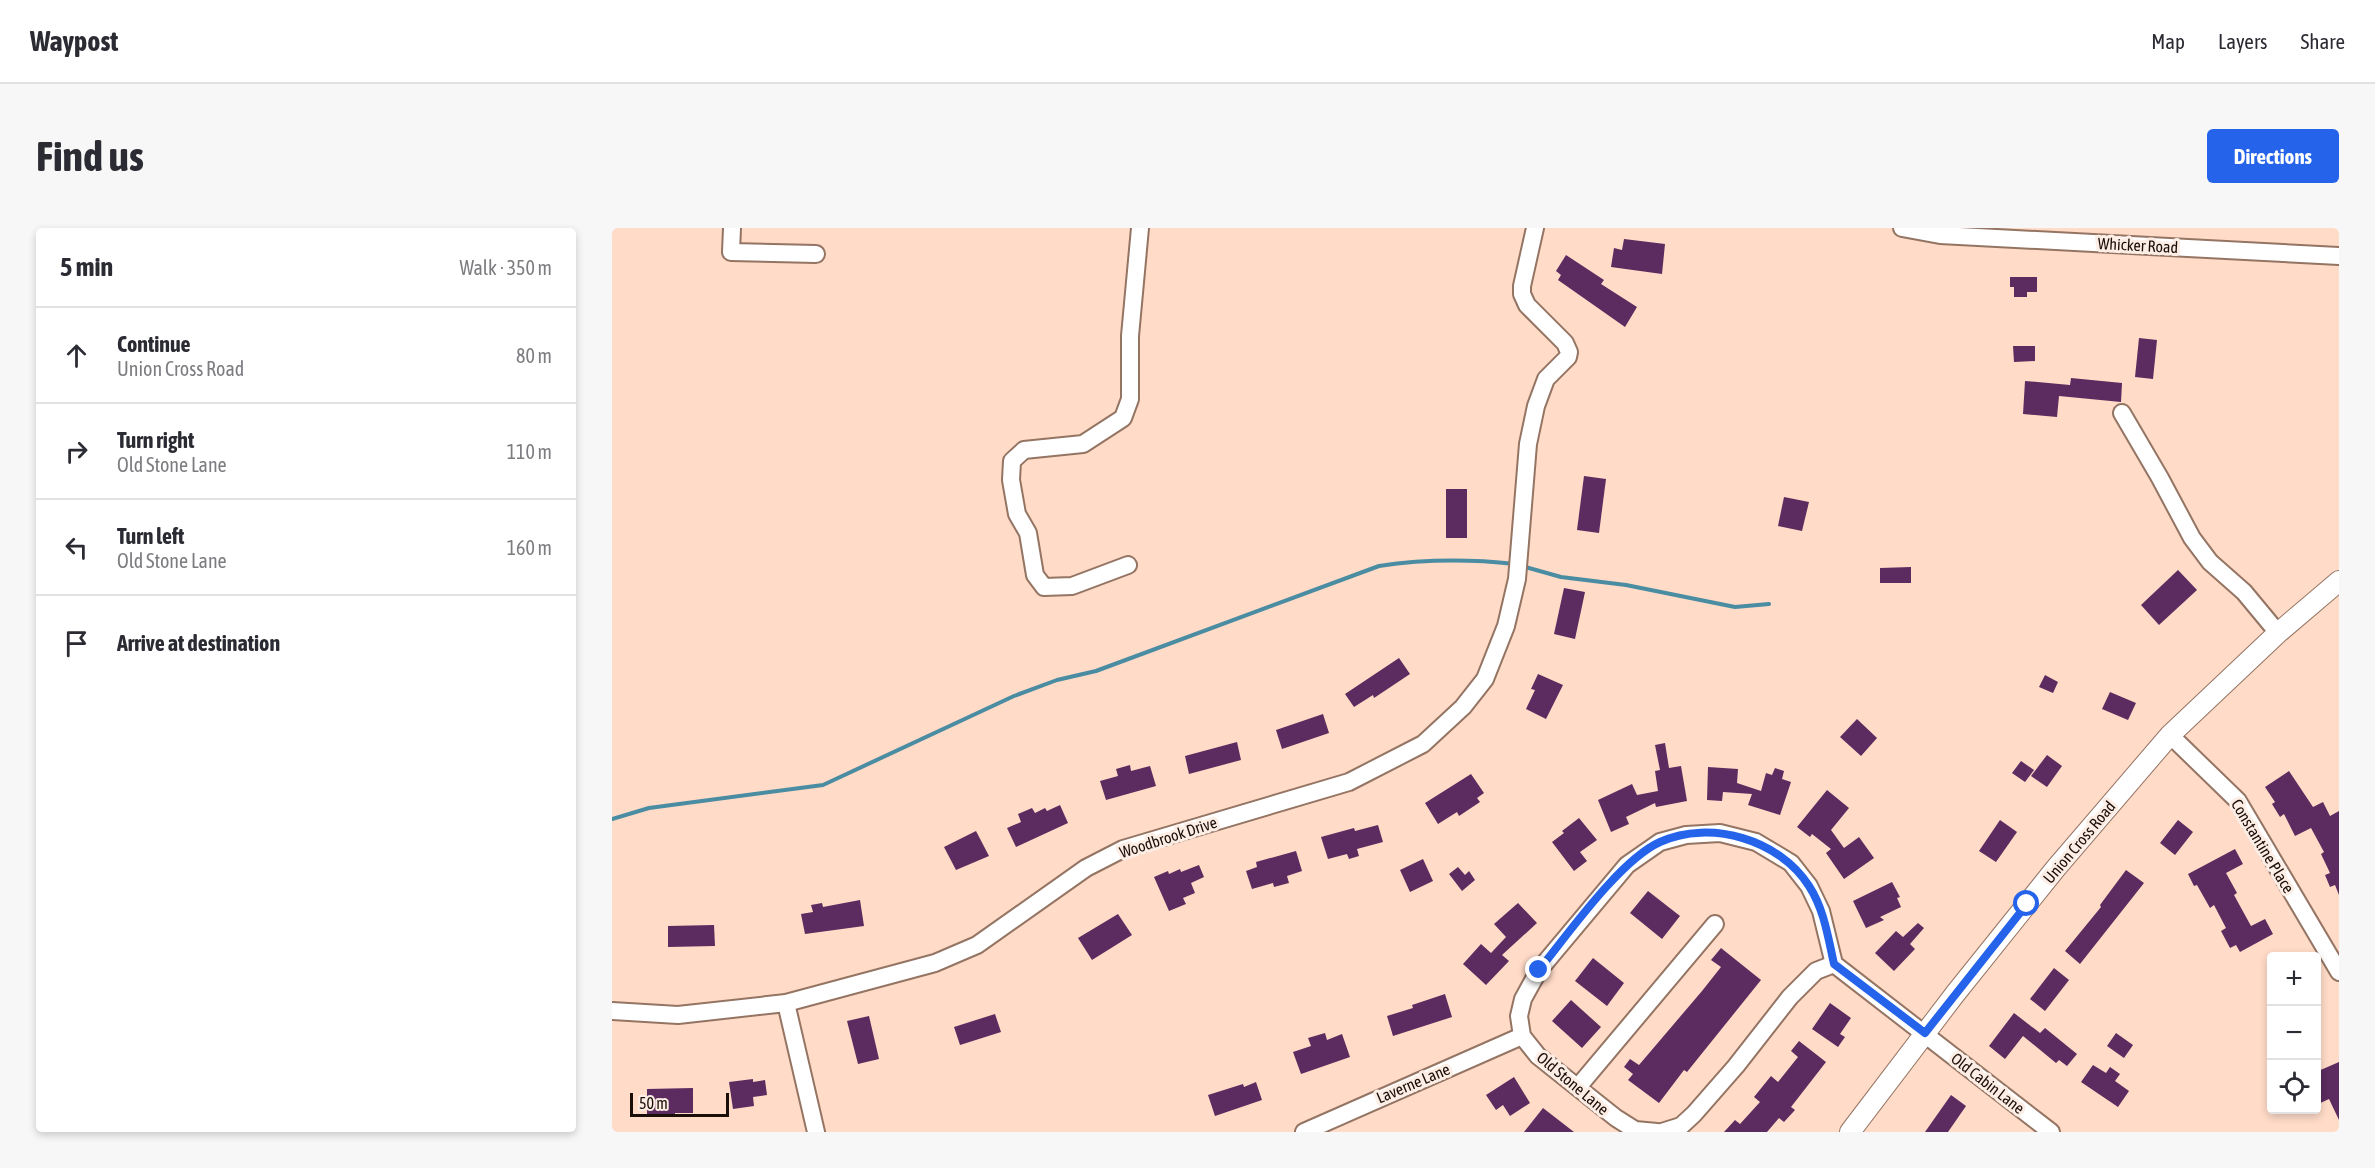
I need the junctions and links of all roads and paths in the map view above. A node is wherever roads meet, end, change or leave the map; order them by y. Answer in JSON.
{"nodes":[{"id":1,"x":732,"y":228,"type":"edge"},
{"id":2,"x":1140,"y":228,"type":"edge"},
{"id":3,"x":1535,"y":228,"type":"edge"},
{"id":4,"x":1902,"y":228,"type":"edge"},
{"id":5,"x":816,"y":254,"type":"dead end"},
{"id":6,"x":2339,"y":256,"type":"edge"},
{"id":7,"x":2122,"y":413,"type":"dead end"},
{"id":8,"x":1128,"y":565,"type":"dead end"},
{"id":9,"x":2339,"y":581,"type":"edge"},
{"id":10,"x":2278,"y":633,"type":"junction"},
{"id":11,"x":2170,"y":735,"type":"junction"},
{"id":12,"x":1715,"y":924,"type":"dead end"},
{"id":13,"x":1834,"y":964,"type":"junction"},
{"id":14,"x":2339,"y":972,"type":"edge"},
{"id":15,"x":786,"y":1004,"type":"junction"},
{"id":16,"x":612,"y":1011,"type":"edge"},
{"id":17,"x":1925,"y":1033,"type":"junction"},
{"id":18,"x":1522,"y":1036,"type":"junction"},
{"id":19,"x":1578,"y":1087,"type":"junction"},
{"id":20,"x":816,"y":1132,"type":"edge"},
{"id":21,"x":1304,"y":1132,"type":"edge"},
{"id":22,"x":1657,"y":1132,"type":"edge"},
{"id":23,"x":1662,"y":1132,"type":"edge"},
{"id":24,"x":1850,"y":1132,"type":"edge"},
{"id":25,"x":2051,"y":1132,"type":"edge"}],
"edges":[{"from":1,"to":5,"type":"street"},
{"from":2,"to":8,"type":"street"},
{"from":3,"to":15,"type":"street","name":"Woodbrook Drive"},
{"from":4,"to":6,"type":"street","name":"Whicker Road"},
{"from":7,"to":10,"type":"street"},
{"from":9,"to":10,"type":"main road","name":"Union Cross Road"},
{"from":10,"to":11,"type":"main road","name":"Union Cross Road"},
{"from":11,"to":14,"type":"street","name":"Constantine Place"},
{"from":11,"to":17,"type":"main road","name":"Union Cross Road"},
{"from":12,"to":19,"type":"street"},
{"from":13,"to":17,"type":"street"},
{"from":13,"to":18,"type":"street"},
{"from":13,"to":23,"type":"street"},
{"from":15,"to":16,"type":"street","name":"Woodbrook Drive"},
{"from":15,"to":20,"type":"street"},
{"from":17,"to":24,"type":"main road","name":"Union Cross Road"},
{"from":17,"to":25,"type":"street","name":"Old Cabin Lane"},
{"from":18,"to":19,"type":"street","name":"Old Stone Lane"},
{"from":18,"to":21,"type":"street","name":"Laverne Lane"},
{"from":19,"to":22,"type":"street","name":"Old Stone Lane"}]}
